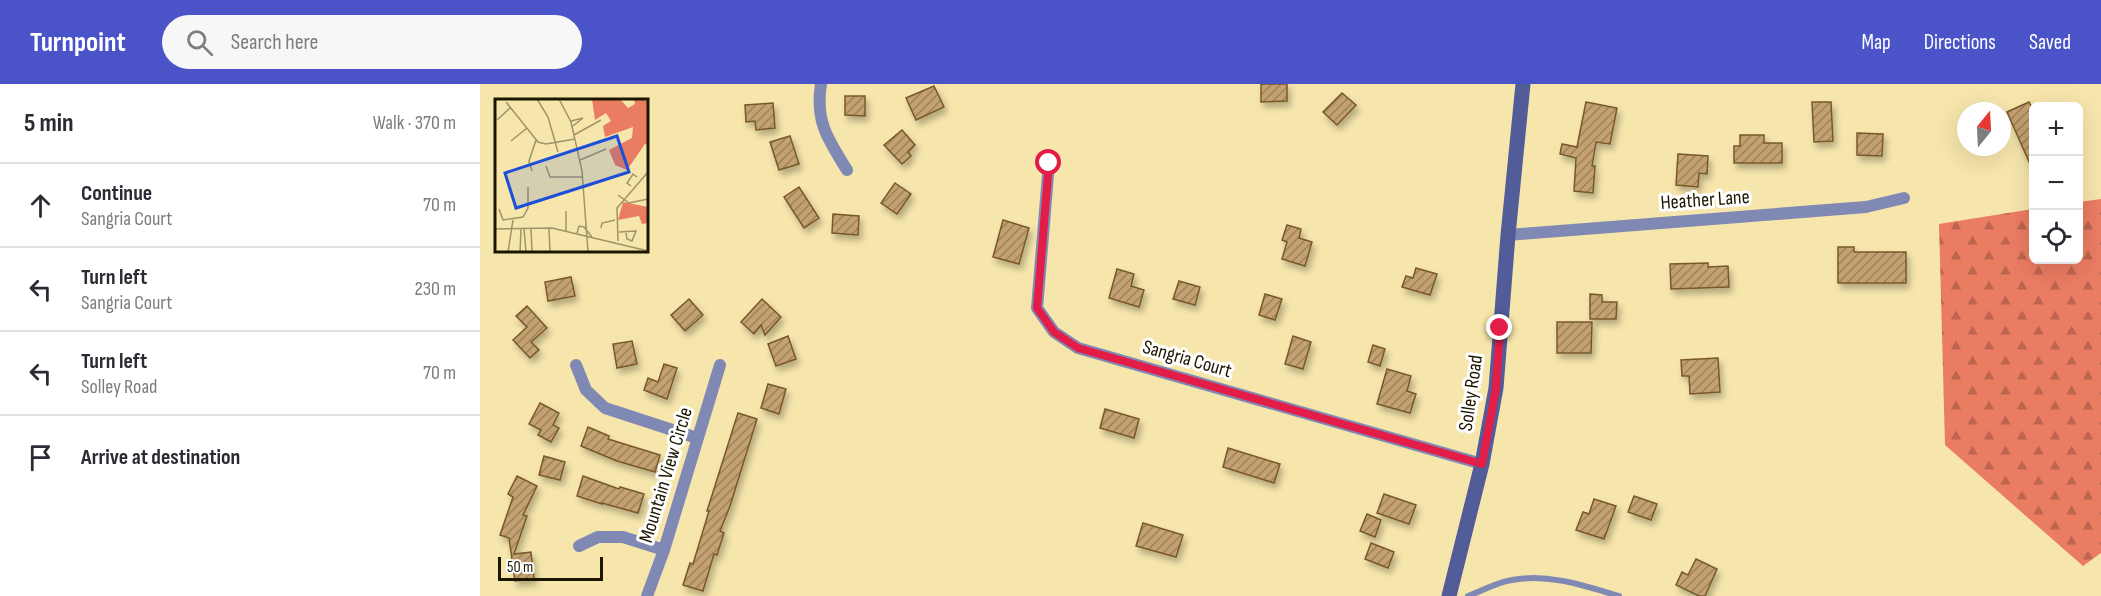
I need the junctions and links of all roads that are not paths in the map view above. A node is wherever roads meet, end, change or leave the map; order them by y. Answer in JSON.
{"nodes":[{"id":1,"x":821,"y":84,"type":"edge"},
{"id":2,"x":1523,"y":84,"type":"edge"},
{"id":3,"x":1049,"y":163,"type":"dead end"},
{"id":4,"x":847,"y":170,"type":"dead end"},
{"id":5,"x":1904,"y":198,"type":"dead end"},
{"id":6,"x":1508,"y":235,"type":"junction"},
{"id":7,"x":576,"y":365,"type":"dead end"},
{"id":8,"x":720,"y":365,"type":"dead end"},
{"id":9,"x":697,"y":438,"type":"junction"},
{"id":10,"x":1482,"y":464,"type":"junction"},
{"id":11,"x":579,"y":546,"type":"dead end"},
{"id":12,"x":664,"y":550,"type":"junction"},
{"id":13,"x":647,"y":596,"type":"edge"},
{"id":14,"x":1449,"y":596,"type":"edge"},
{"id":15,"x":1468,"y":596,"type":"edge"},
{"id":16,"x":1619,"y":596,"type":"edge"}],
"edges":[{"from":1,"to":4,"type":"street"},
{"from":2,"to":6,"type":"main road","name":"Solley Road"},
{"from":3,"to":10,"type":"street","name":"Sangria Court"},
{"from":5,"to":6,"type":"street","name":"Heather Lane"},
{"from":6,"to":10,"type":"main road","name":"Solley Road"},
{"from":7,"to":9,"type":"street"},
{"from":8,"to":9,"type":"street","name":"Mountain View Circle"},
{"from":9,"to":12,"type":"street","name":"Mountain View Circle"},
{"from":10,"to":14,"type":"main road","name":"Solley Road"},
{"from":11,"to":12,"type":"street"},
{"from":12,"to":13,"type":"street","name":"Mountain View Circle"},
{"from":15,"to":16,"type":"lane"}]}
